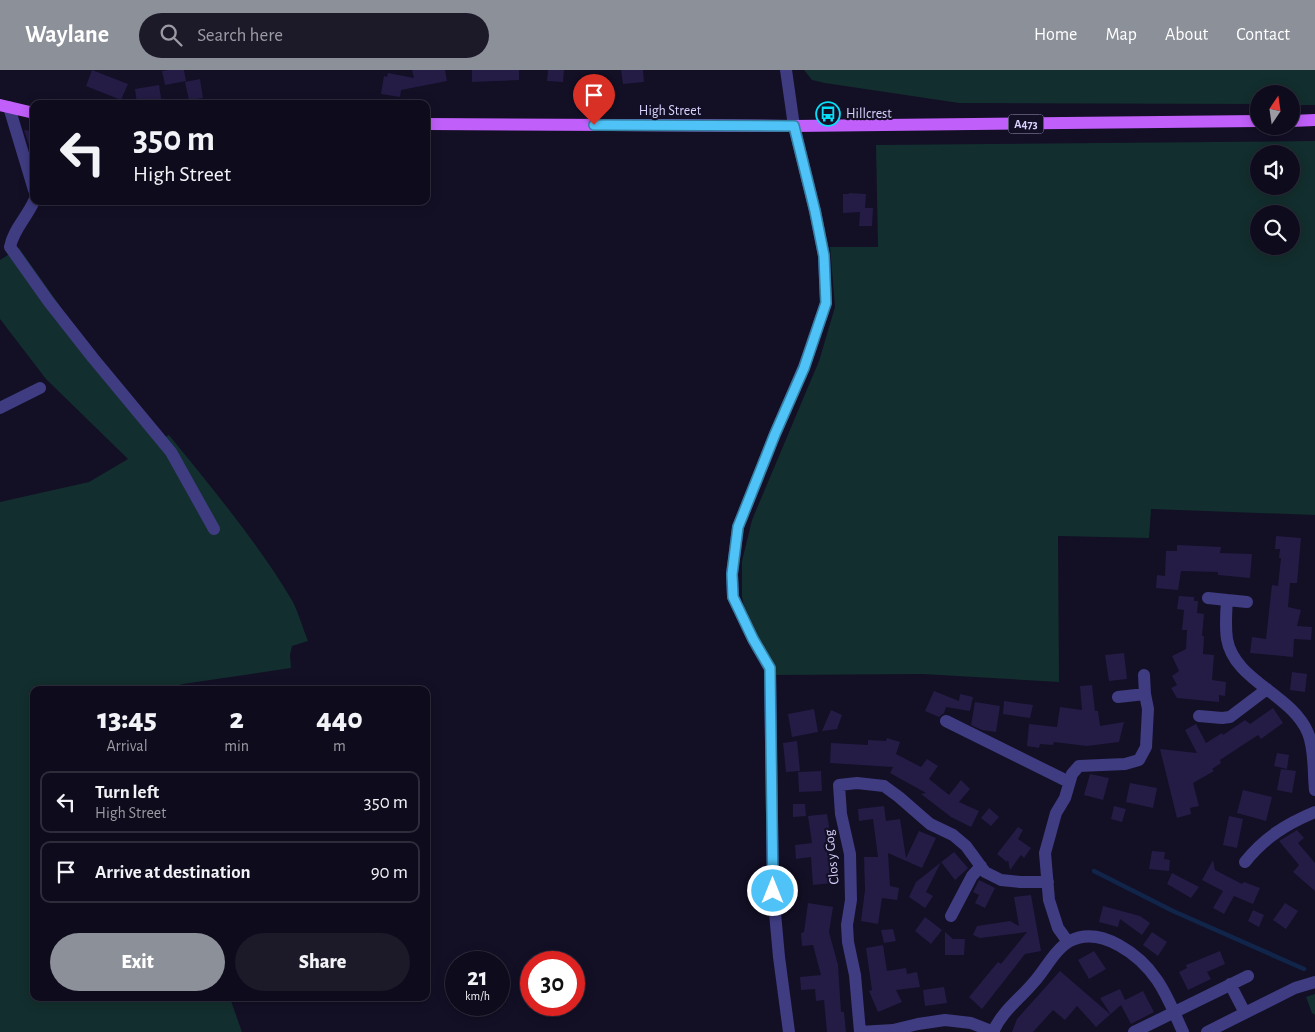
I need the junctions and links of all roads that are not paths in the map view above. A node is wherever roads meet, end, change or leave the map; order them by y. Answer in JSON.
{"nodes":[{"id":1,"x":786,"y":70,"type":"edge"},
{"id":2,"x":5,"y":106,"type":"edge"},
{"id":3,"x":30,"y":112,"type":"edge"},
{"id":4,"x":1315,"y":120,"type":"edge"},
{"id":5,"x":1250,"y":121,"type":"edge"},
{"id":6,"x":1300,"y":121,"type":"edge"},
{"id":7,"x":430,"y":124,"type":"edge"},
{"id":8,"x":794,"y":126,"type":"junction"},
{"id":9,"x":30,"y":178,"type":"edge"},
{"id":10,"x":32,"y":205,"type":"edge"},
{"id":11,"x":40,"y":388,"type":"dead end"},
{"id":12,"x":0,"y":408,"type":"edge"},
{"id":13,"x":214,"y":529,"type":"dead end"},
{"id":14,"x":1208,"y":598,"type":"dead end"},
{"id":15,"x":1227,"y":600,"type":"junction"},
{"id":16,"x":1247,"y":602,"type":"dead end"},
{"id":17,"x":1144,"y":675,"type":"dead end"},
{"id":18,"x":1268,"y":690,"type":"junction"},
{"id":19,"x":1145,"y":694,"type":"junction"},
{"id":20,"x":1118,"y":697,"type":"dead end"},
{"id":21,"x":1199,"y":716,"type":"dead end"},
{"id":22,"x":946,"y":721,"type":"dead end"},
{"id":23,"x":1312,"y":732,"type":"edge"},
{"id":24,"x":1070,"y":782,"type":"junction"},
{"id":25,"x":1315,"y":790,"type":"edge"},
{"id":26,"x":1315,"y":812,"type":"edge"},
{"id":27,"x":1245,"y":862,"type":"dead end"},
{"id":28,"x":981,"y":866,"type":"junction"},
{"id":29,"x":1048,"y":882,"type":"junction"},
{"id":30,"x":951,"y":916,"type":"dead end"},
{"id":31,"x":1068,"y":942,"type":"junction"},
{"id":32,"x":1248,"y":976,"type":"dead end"},
{"id":33,"x":1315,"y":982,"type":"edge"},
{"id":34,"x":1230,"y":984,"type":"junction"},
{"id":35,"x":1173,"y":1012,"type":"junction"},
{"id":36,"x":1246,"y":1012,"type":"junction"},
{"id":37,"x":789,"y":1032,"type":"edge"},
{"id":38,"x":993,"y":1032,"type":"edge"},
{"id":39,"x":1134,"y":1032,"type":"edge"},
{"id":40,"x":1183,"y":1032,"type":"edge"},
{"id":41,"x":1207,"y":1032,"type":"edge"}],
"edges":[{"from":1,"to":8,"type":"street"},
{"from":2,"to":3,"type":"main road"},
{"from":2,"to":9,"type":"street"},
{"from":4,"to":6,"type":"main road"},
{"from":5,"to":8,"type":"main road","number":"A473"},
{"from":7,"to":8,"type":"main road","name":"High Street","number":"A473"},
{"from":8,"to":37,"type":"street"},
{"from":10,"to":13,"type":"street"},
{"from":11,"to":12,"type":"street"},
{"from":14,"to":15,"type":"street"},
{"from":15,"to":16,"type":"street"},
{"from":15,"to":18,"type":"street"},
{"from":17,"to":19,"type":"street"},
{"from":18,"to":21,"type":"street"},
{"from":18,"to":23,"type":"street"},
{"from":19,"to":20,"type":"street"},
{"from":19,"to":24,"type":"street"},
{"from":22,"to":24,"type":"street"},
{"from":23,"to":25,"type":"street"},
{"from":24,"to":29,"type":"street"},
{"from":26,"to":27,"type":"street"},
{"from":28,"to":29,"type":"street","name":"Clos y Gog"},
{"from":28,"to":30,"type":"street"},
{"from":28,"to":38,"type":"street","name":"Clos y Gog"},
{"from":29,"to":31,"type":"street"},
{"from":31,"to":35,"type":"street"},
{"from":31,"to":38,"type":"street"},
{"from":32,"to":34,"type":"street"},
{"from":33,"to":36,"type":"street"},
{"from":34,"to":35,"type":"street"},
{"from":34,"to":36,"type":"street"},
{"from":35,"to":39,"type":"street"},
{"from":35,"to":40,"type":"street"},
{"from":36,"to":41,"type":"street"}]}
